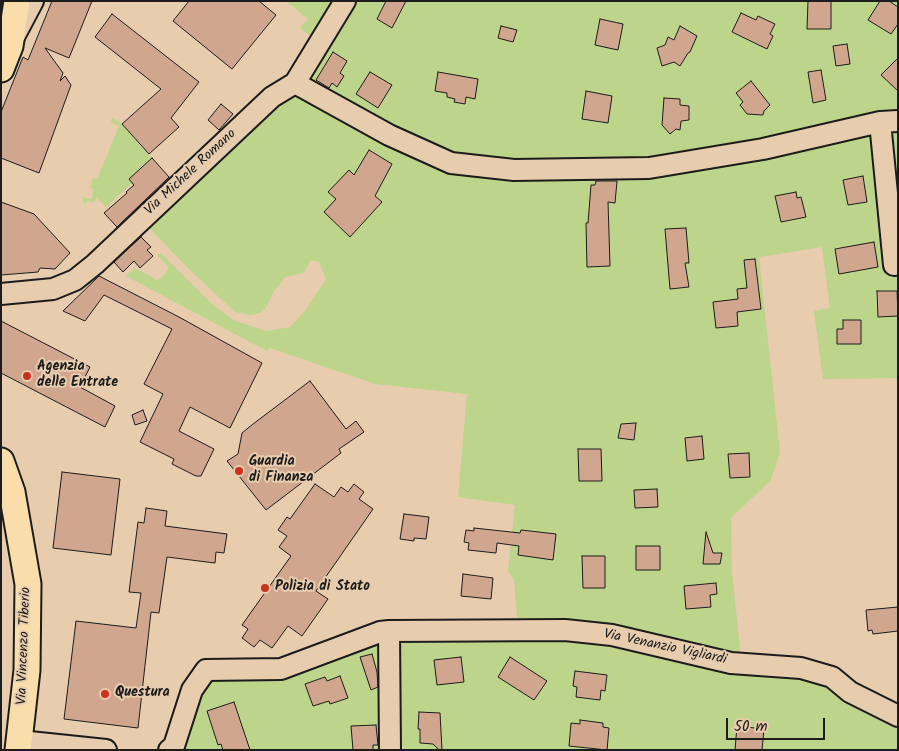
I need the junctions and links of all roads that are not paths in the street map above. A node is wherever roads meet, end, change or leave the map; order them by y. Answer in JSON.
{"nodes":[{"id":1,"x":17,"y":1,"type":"edge"},
{"id":2,"x":33,"y":1,"type":"edge"},
{"id":3,"x":345,"y":1,"type":"edge"},
{"id":4,"x":5,"y":45,"type":"edge"},
{"id":5,"x":1,"y":69,"type":"edge"},
{"id":6,"x":295,"y":83,"type":"junction"},
{"id":7,"x":889,"y":121,"type":"edge"},
{"id":8,"x":894,"y":265,"type":"dead end"},
{"id":9,"x":1,"y":294,"type":"edge"},
{"id":10,"x":1,"y":461,"type":"edge"},
{"id":11,"x":1,"y":482,"type":"edge"},
{"id":12,"x":15,"y":513,"type":"junction"},
{"id":13,"x":389,"y":631,"type":"junction"},
{"id":14,"x":898,"y":716,"type":"edge"},
{"id":15,"x":19,"y":745,"type":"edge"},
{"id":16,"x":106,"y":750,"type":"edge"},
{"id":17,"x":169,"y":750,"type":"edge"},
{"id":18,"x":390,"y":750,"type":"edge"}],
"edges":[{"from":1,"to":4,"type":"main road"},
{"from":2,"to":4,"type":"street"},
{"from":3,"to":6,"type":"street","name":"Via Michele Romano"},
{"from":4,"to":5,"type":"main road"},
{"from":6,"to":7,"type":"street"},
{"from":6,"to":9,"type":"street","name":"Via Michele Romano"},
{"from":7,"to":8,"type":"street"},
{"from":10,"to":12,"type":"main road","name":"Via Vincenzo Tiberio"},
{"from":11,"to":12,"type":"main road","name":"Via Vincenzo Tiberio"},
{"from":12,"to":15,"type":"main road","name":"Via Vincenzo Tiberio"},
{"from":13,"to":14,"type":"street","name":"Via Venanzio Vigliardi"},
{"from":13,"to":17,"type":"street","name":"Via Venanzio Vigliardi"},
{"from":13,"to":18,"type":"street"},
{"from":15,"to":16,"type":"street"}]}
